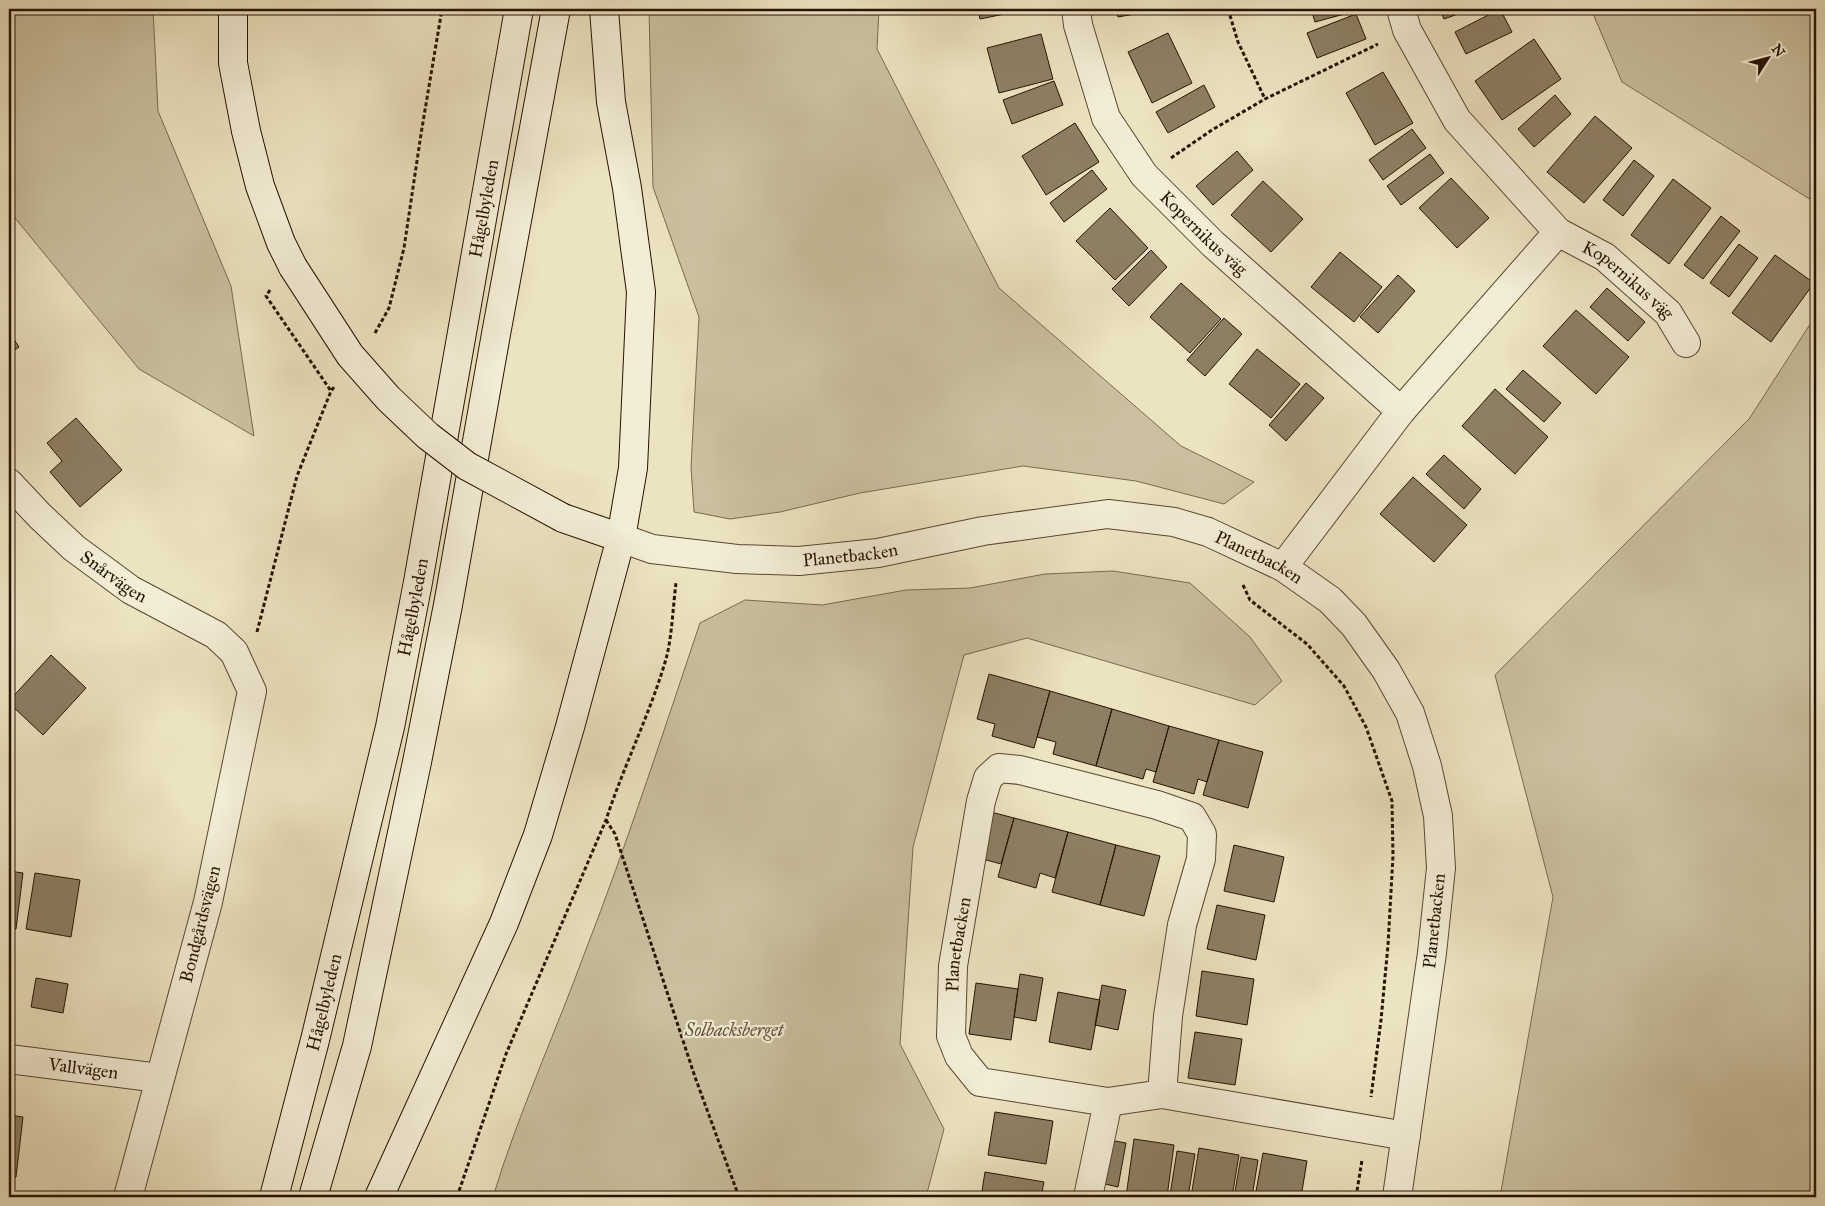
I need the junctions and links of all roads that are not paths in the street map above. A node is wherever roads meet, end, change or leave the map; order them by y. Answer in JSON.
{"nodes":[{"id":1,"x":233,"y":9,"type":"edge"},
{"id":2,"x":506,"y":9,"type":"edge"},
{"id":3,"x":519,"y":9,"type":"edge"},
{"id":4,"x":556,"y":9,"type":"edge"},
{"id":5,"x":604,"y":9,"type":"edge"},
{"id":6,"x":1076,"y":9,"type":"edge"},
{"id":7,"x":1404,"y":19,"type":"edge"},
{"id":8,"x":494,"y":149,"type":"junction"},
{"id":9,"x":1558,"y":232,"type":"junction"},
{"id":10,"x":1686,"y":343,"type":"dead end"},
{"id":11,"x":1401,"y":411,"type":"junction"},
{"id":12,"x":9,"y":483,"type":"edge"},
{"id":13,"x":621,"y":538,"type":"junction"},
{"id":14,"x":1283,"y":567,"type":"junction"},
{"id":15,"x":234,"y":652,"type":"joint"},
{"id":16,"x":9,"y":1059,"type":"edge"},
{"id":17,"x":159,"y":1078,"type":"junction"},
{"id":18,"x":1162,"y":1094,"type":"junction"},
{"id":19,"x":1108,"y":1102,"type":"junction"},
{"id":20,"x":1406,"y":1136,"type":"junction"},
{"id":21,"x":128,"y":1197,"type":"edge"},
{"id":22,"x":274,"y":1197,"type":"edge"},
{"id":23,"x":313,"y":1197,"type":"edge"},
{"id":24,"x":379,"y":1197,"type":"edge"},
{"id":25,"x":1088,"y":1197,"type":"edge"},
{"id":26,"x":1397,"y":1197,"type":"edge"}],
"edges":[{"from":1,"to":13,"type":"street","name":"Planetbacken","bridge":true},
{"from":2,"to":8,"type":"street"},
{"from":3,"to":8,"type":"street","name":"Hågelbyleden"},
{"from":4,"to":23,"type":"street","name":"Hågelbyleden"},
{"from":5,"to":13,"type":"street"},
{"from":6,"to":11,"type":"street","name":"Kopernikus väg"},
{"from":7,"to":9,"type":"street","name":"Kopernikus väg"},
{"from":8,"to":22,"type":"street","name":"Hågelbyleden"},
{"from":9,"to":10,"type":"street","name":"Kopernikus väg"},
{"from":9,"to":11,"type":"street"},
{"from":11,"to":14,"type":"street"},
{"from":12,"to":15,"type":"street","name":"Snårvägen"},
{"from":13,"to":14,"type":"street","name":"Planetbacken"},
{"from":13,"to":24,"type":"street"},
{"from":14,"to":20,"type":"street","name":"Planetbacken"},
{"from":15,"to":17,"type":"street","name":"Bondgårdsvägen"},
{"from":16,"to":17,"type":"street","name":"Vallvägen"},
{"from":17,"to":21,"type":"street","name":"Bondgårdsvägen"},
{"from":18,"to":19,"type":"street","name":"Planetbacken"},
{"from":18,"to":19,"type":"street","name":"Planetbacken"},
{"from":18,"to":20,"type":"street","name":"Planetbacken"},
{"from":19,"to":25,"type":"street"},
{"from":20,"to":26,"type":"street","name":"Planetbacken"}]}
